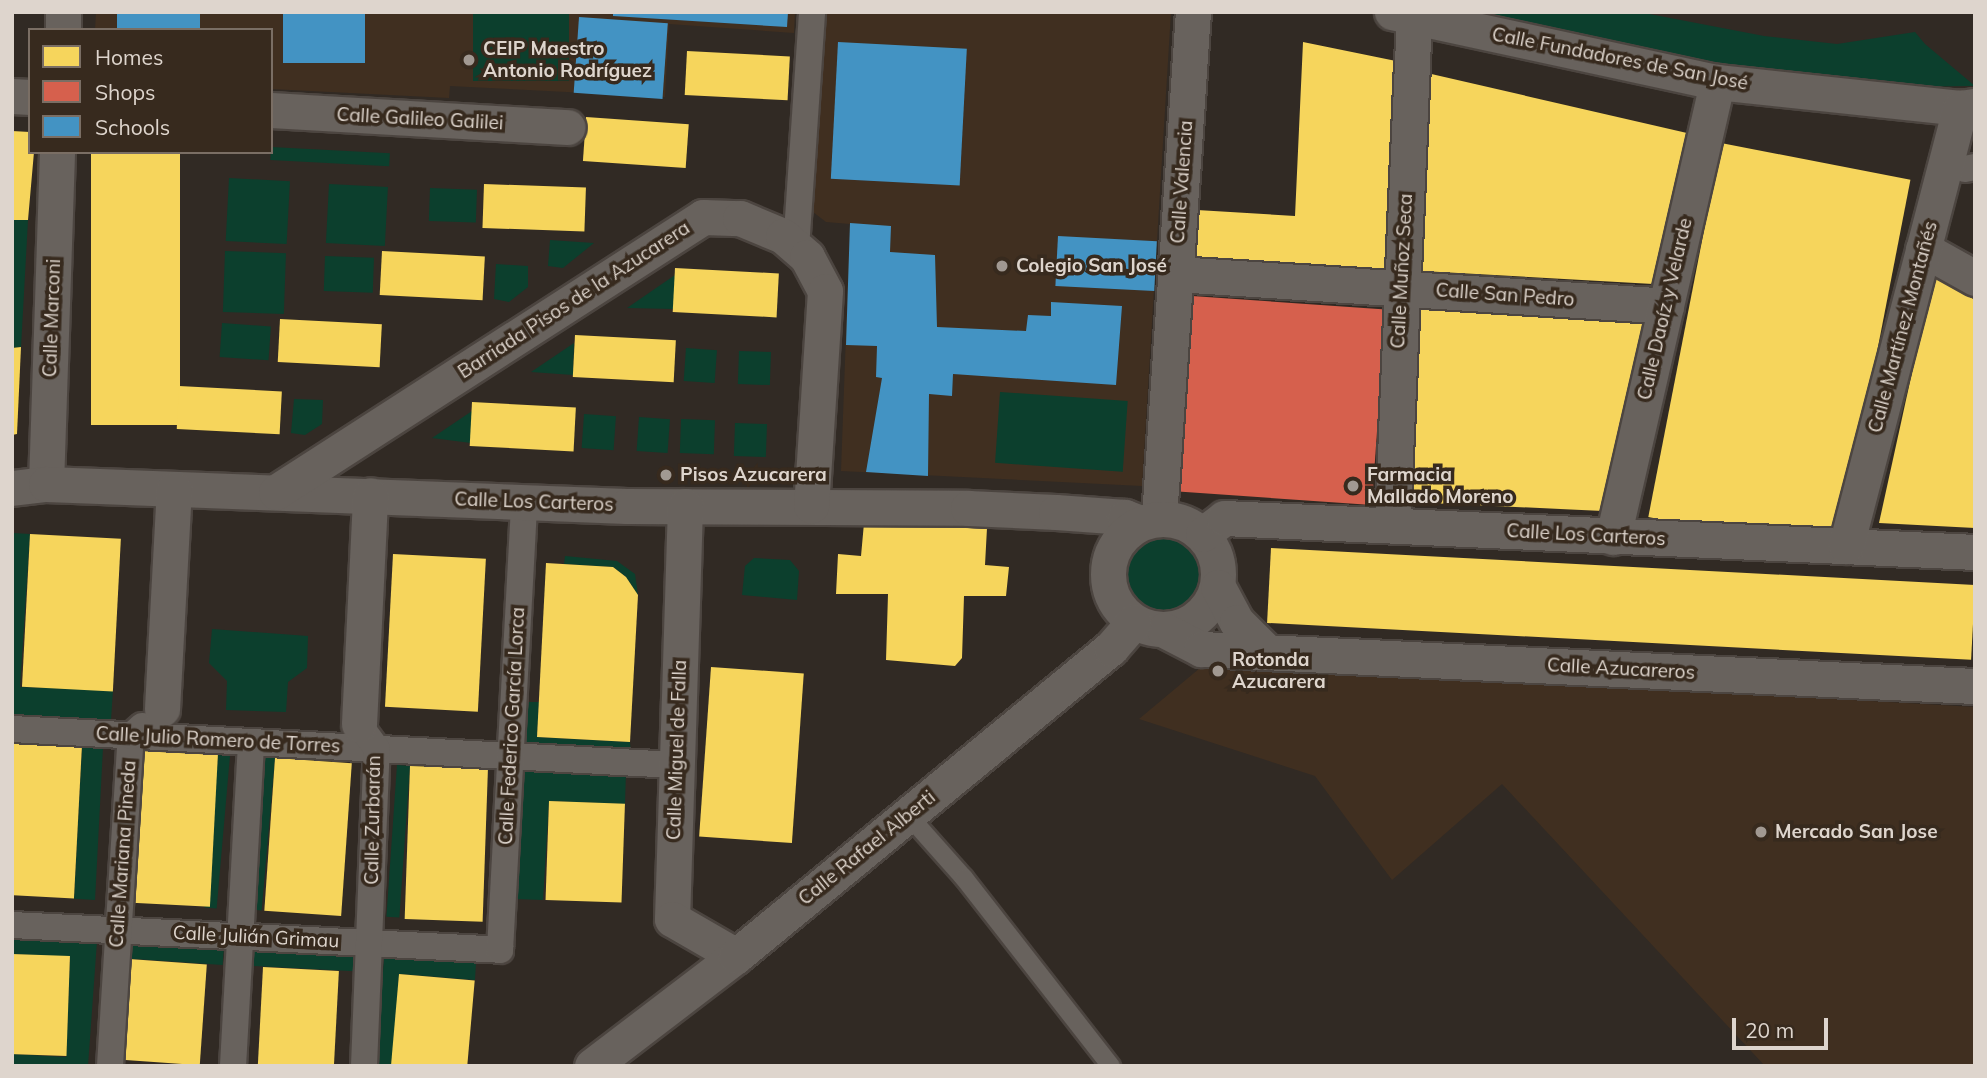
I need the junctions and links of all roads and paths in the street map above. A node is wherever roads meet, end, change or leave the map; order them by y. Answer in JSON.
{"nodes":[{"id":1,"x":812,"y":12,"type":"edge"},
{"id":2,"x":1193,"y":12,"type":"edge"},
{"id":3,"x":1403,"y":15,"type":"edge"},
{"id":4,"x":1717,"y":82,"type":"junction"},
{"id":5,"x":1967,"y":107,"type":"edge"},
{"id":6,"x":273,"y":110,"type":"edge"},
{"id":7,"x":568,"y":127,"type":"dead end"},
{"id":8,"x":57,"y":154,"type":"edge"},
{"id":9,"x":796,"y":248,"type":"junction"},
{"id":10,"x":1923,"y":249,"type":"junction"},
{"id":11,"x":1176,"y":274,"type":"junction"},
{"id":12,"x":1975,"y":278,"type":"edge"},
{"id":13,"x":1401,"y":288,"type":"junction"},
{"id":14,"x":1666,"y":306,"type":"junction"},
{"id":15,"x":46,"y":484,"type":"junction"},
{"id":16,"x":12,"y":488,"type":"edge"},
{"id":17,"x":174,"y":489,"type":"junction"},
{"id":18,"x":276,"y":492,"type":"junction"},
{"id":19,"x":370,"y":495,"type":"junction"},
{"id":20,"x":524,"y":502,"type":"junction"},
{"id":21,"x":685,"y":506,"type":"junction"},
{"id":22,"x":811,"y":506,"type":"junction"},
{"id":23,"x":1056,"y":512,"type":"junction"},
{"id":24,"x":1150,"y":521,"type":"junction"},
{"id":25,"x":1392,"y":525,"type":"junction"},
{"id":26,"x":1203,"y":534,"type":"junction"},
{"id":27,"x":1613,"y":537,"type":"junction"},
{"id":28,"x":1846,"y":546,"type":"junction"},
{"id":29,"x":1975,"y":552,"type":"edge"},
{"id":30,"x":1109,"y":561,"type":"junction"},
{"id":31,"x":1218,"y":587,"type":"junction"},
{"id":32,"x":1149,"y":626,"type":"junction"},
{"id":33,"x":1267,"y":652,"type":"junction"},
{"id":34,"x":1975,"y":686,"type":"edge"},
{"id":35,"x":162,"y":709,"type":"joint"},
{"id":36,"x":12,"y":729,"type":"edge"},
{"id":37,"x":131,"y":736,"type":"junction"},
{"id":38,"x":368,"y":736,"type":"junction"},
{"id":39,"x":251,"y":742,"type":"junction"},
{"id":40,"x":511,"y":757,"type":"junction"},
{"id":41,"x":675,"y":765,"type":"junction"},
{"id":42,"x":908,"y":815,"type":"junction"},
{"id":43,"x":12,"y":925,"type":"edge"},
{"id":44,"x":118,"y":929,"type":"junction"},
{"id":45,"x":240,"y":936,"type":"junction"},
{"id":46,"x":369,"y":943,"type":"junction"},
{"id":47,"x":500,"y":950,"type":"joint"},
{"id":48,"x":736,"y":956,"type":"junction"},
{"id":49,"x":110,"y":1066,"type":"edge"},
{"id":50,"x":233,"y":1066,"type":"edge"},
{"id":51,"x":364,"y":1066,"type":"edge"},
{"id":52,"x":592,"y":1066,"type":"edge"},
{"id":53,"x":1111,"y":1066,"type":"edge"}],
"edges":[{"from":1,"to":9,"type":"street"},
{"from":2,"to":11,"type":"street","name":"Calle Valencia"},
{"from":3,"to":4,"type":"street","name":"Calle Fundadores de San José"},
{"from":3,"to":13,"type":"street","name":"Calle Muñoz Seca"},
{"from":4,"to":5,"type":"street","name":"Calle Fundadores de San José"},
{"from":4,"to":14,"type":"street","name":"Calle Daoíz y Velarde"},
{"from":5,"to":10,"type":"street","name":"Calle Martínez Montañés"},
{"from":6,"to":7,"type":"street","name":"Calle Galileo Galilei"},
{"from":8,"to":15,"type":"street","name":"Calle Marconi"},
{"from":9,"to":18,"type":"street","name":"Barriada Pisos de la Azucarera"},
{"from":9,"to":22,"type":"street","name":"Barriada Pisos de la Azucarera"},
{"from":10,"to":12,"type":"street"},
{"from":10,"to":28,"type":"street","name":"Calle Martínez Montañés"},
{"from":11,"to":13,"type":"street","name":"Calle San Pedro"},
{"from":11,"to":24,"type":"street","name":"Calle Valencia"},
{"from":13,"to":14,"type":"street","name":"Calle San Pedro"},
{"from":13,"to":25,"type":"street","name":"Calle Muñoz Seca"},
{"from":14,"to":27,"type":"street","name":"Calle Daoíz y Velarde"},
{"from":15,"to":16,"type":"street","name":"Calle Los Carteros"},
{"from":15,"to":17,"type":"street","name":"Calle Los Carteros"},
{"from":17,"to":18,"type":"street","name":"Calle Los Carteros"},
{"from":17,"to":35,"type":"street","name":"Calle Mariana Pineda"},
{"from":18,"to":19,"type":"street","name":"Calle Los Carteros"},
{"from":19,"to":20,"type":"street","name":"Calle Los Carteros"},
{"from":19,"to":38,"type":"street","name":"Calle Zurbarán"},
{"from":20,"to":21,"type":"street","name":"Calle Los Carteros"},
{"from":20,"to":40,"type":"street","name":"Calle Federico García Lorca"},
{"from":21,"to":22,"type":"street","name":"Calle Los Carteros"},
{"from":21,"to":41,"type":"street","name":"Calle Miguel de Falla"},
{"from":22,"to":23,"type":"street","name":"Calle Los Carteros"},
{"from":23,"to":24,"type":"street","name":"Calle Los Carteros"},
{"from":23,"to":30,"type":"street"},
{"from":24,"to":26,"type":"street"},
{"from":24,"to":30,"type":"street"},
{"from":25,"to":26,"type":"street","name":"Calle Los Carteros"},
{"from":25,"to":27,"type":"street","name":"Calle Los Carteros"},
{"from":26,"to":31,"type":"street"},
{"from":27,"to":28,"type":"street","name":"Calle Los Carteros"},
{"from":28,"to":29,"type":"street","name":"Calle Los Carteros"},
{"from":30,"to":32,"type":"street"},
{"from":31,"to":32,"type":"street"},
{"from":31,"to":33,"type":"street"},
{"from":32,"to":33,"type":"street","name":"Calle Azucareros"},
{"from":32,"to":42,"type":"street","name":"Calle Rafael Alberti"},
{"from":33,"to":34,"type":"street","name":"Calle Azucareros"},
{"from":35,"to":37,"type":"street","name":"Calle Mariana Pineda"},
{"from":36,"to":37,"type":"street","name":"Calle Julio Romero de Torres"},
{"from":37,"to":39,"type":"street","name":"Calle Julio Romero de Torres"},
{"from":37,"to":44,"type":"street","name":"Calle Mariana Pineda"},
{"from":38,"to":39,"type":"street","name":"Calle Julio Romero de Torres"},
{"from":38,"to":40,"type":"street","name":"Calle Julio Romero de Torres"},
{"from":38,"to":46,"type":"street","name":"Calle Zurbarán"},
{"from":39,"to":45,"type":"street"},
{"from":40,"to":41,"type":"street","name":"Calle Julio Romero de Torres"},
{"from":40,"to":47,"type":"street","name":"Calle Federico García Lorca"},
{"from":41,"to":48,"type":"street","name":"Calle Miguel de Falla"},
{"from":42,"to":48,"type":"street","name":"Calle Rafael Alberti"},
{"from":42,"to":53,"type":"lane"},
{"from":43,"to":44,"type":"street","name":"Calle Julián Grimau"},
{"from":44,"to":45,"type":"street","name":"Calle Julián Grimau"},
{"from":44,"to":49,"type":"street","name":"Calle Mariana Pineda"},
{"from":45,"to":46,"type":"street","name":"Calle Julián Grimau"},
{"from":45,"to":50,"type":"street"},
{"from":46,"to":47,"type":"street","name":"Calle Julián Grimau"},
{"from":46,"to":51,"type":"street","name":"Calle Zurbarán"},
{"from":48,"to":52,"type":"street","name":"Calle Rafael Alberti"}]}
